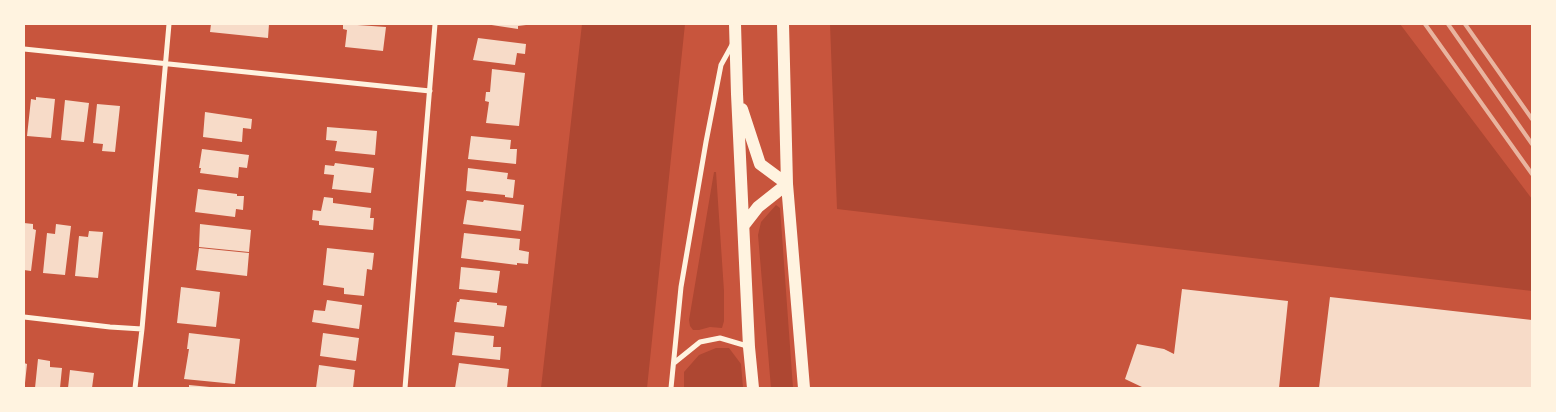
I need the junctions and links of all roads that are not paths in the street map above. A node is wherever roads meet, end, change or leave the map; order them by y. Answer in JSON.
{"nodes":[{"id":1,"x":169,"y":24,"type":"edge"},
{"id":2,"x":435,"y":24,"type":"edge"},
{"id":3,"x":735,"y":24,"type":"edge"},
{"id":4,"x":783,"y":24,"type":"edge"},
{"id":5,"x":736,"y":38,"type":"junction"},
{"id":6,"x":24,"y":49,"type":"edge"},
{"id":7,"x":166,"y":64,"type":"junction"},
{"id":8,"x":430,"y":91,"type":"junction"},
{"id":9,"x":737,"y":94,"type":"junction"},
{"id":10,"x":787,"y":184,"type":"junction"},
{"id":11,"x":744,"y":225,"type":"junction"},
{"id":12,"x":24,"y":317,"type":"edge"},
{"id":13,"x":142,"y":329,"type":"junction"},
{"id":14,"x":749,"y":347,"type":"junction"},
{"id":15,"x":674,"y":363,"type":"junction"},
{"id":16,"x":135,"y":388,"type":"edge"},
{"id":17,"x":405,"y":388,"type":"edge"},
{"id":18,"x":671,"y":388,"type":"edge"},
{"id":19,"x":753,"y":388,"type":"edge"},
{"id":20,"x":804,"y":388,"type":"edge"}],
"edges":[{"from":1,"to":7,"type":"street"},
{"from":2,"to":8,"type":"street"},
{"from":3,"to":5,"type":"main road"},
{"from":4,"to":10,"type":"main road"},
{"from":5,"to":9,"type":"main road"},
{"from":5,"to":15,"type":"street"},
{"from":6,"to":7,"type":"street"},
{"from":7,"to":8,"type":"street"},
{"from":7,"to":13,"type":"street"},
{"from":8,"to":17,"type":"street"},
{"from":9,"to":10,"type":"main road"},
{"from":9,"to":11,"type":"main road"},
{"from":10,"to":11,"type":"main road"},
{"from":10,"to":20,"type":"main road"},
{"from":11,"to":14,"type":"main road"},
{"from":12,"to":13,"type":"street"},
{"from":13,"to":16,"type":"street"},
{"from":14,"to":15,"type":"street"},
{"from":14,"to":19,"type":"main road"},
{"from":15,"to":18,"type":"street"}]}
